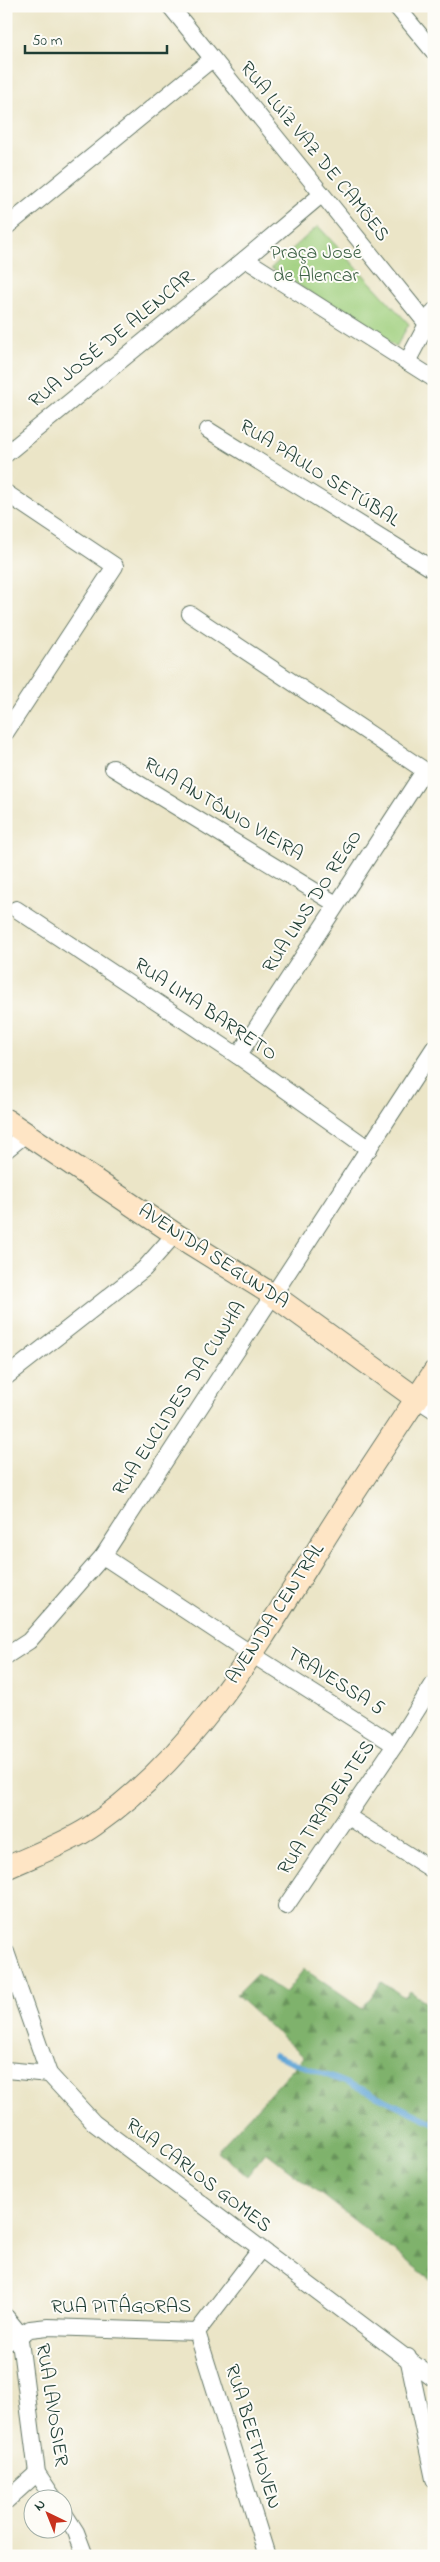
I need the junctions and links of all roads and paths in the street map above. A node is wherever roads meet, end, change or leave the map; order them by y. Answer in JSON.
{"nodes":[{"id":1,"x":170,"y":6,"type":"edge"},
{"id":2,"x":396,"y":6,"type":"edge"},
{"id":3,"x":434,"y":52,"type":"edge"},
{"id":4,"x":212,"y":59,"type":"junction"},
{"id":5,"x":321,"y":194,"type":"junction"},
{"id":6,"x":6,"y":226,"type":"edge"},
{"id":7,"x":246,"y":259,"type":"junction"},
{"id":8,"x":430,"y":318,"type":"edge"},
{"id":9,"x":407,"y":362,"type":"junction"},
{"id":10,"x":434,"y":379,"type":"edge"},
{"id":11,"x":208,"y":430,"type":"dead end"},
{"id":12,"x":6,"y":454,"type":"edge"},
{"id":13,"x":6,"y":493,"type":"edge"},
{"id":14,"x":434,"y":570,"type":"edge"},
{"id":15,"x":190,"y":614,"type":"dead end"},
{"id":16,"x":11,"y":712,"type":"edge"},
{"id":17,"x":6,"y":732,"type":"edge"},
{"id":18,"x":113,"y":768,"type":"dead end"},
{"id":19,"x":429,"y":774,"type":"edge"},
{"id":20,"x":336,"y":904,"type":"junction"},
{"id":21,"x":16,"y":909,"type":"dead end"},
{"id":22,"x":434,"y":1048,"type":"edge"},
{"id":23,"x":238,"y":1056,"type":"junction"},
{"id":24,"x":6,"y":1120,"type":"edge"},
{"id":25,"x":26,"y":1133,"type":"junction"},
{"id":26,"x":369,"y":1149,"type":"junction"},
{"id":27,"x":6,"y":1150,"type":"edge"},
{"id":28,"x":175,"y":1234,"type":"junction"},
{"id":29,"x":273,"y":1295,"type":"junction"},
{"id":30,"x":434,"y":1372,"type":"edge"},
{"id":31,"x":6,"y":1377,"type":"edge"},
{"id":32,"x":425,"y":1405,"type":"edge"},
{"id":33,"x":103,"y":1556,"type":"junction"},
{"id":34,"x":253,"y":1655,"type":"junction"},
{"id":35,"x":6,"y":1656,"type":"edge"},
{"id":36,"x":434,"y":1682,"type":"edge"},
{"id":37,"x":395,"y":1744,"type":"junction"},
{"id":38,"x":347,"y":1816,"type":"junction"},
{"id":39,"x":6,"y":1868,"type":"edge"},
{"id":40,"x":434,"y":1872,"type":"edge"},
{"id":41,"x":286,"y":1906,"type":"dead end"},
{"id":42,"x":6,"y":1952,"type":"edge"},
{"id":43,"x":6,"y":2070,"type":"edge"},
{"id":44,"x":49,"y":2074,"type":"junction"},
{"id":45,"x":260,"y":2250,"type":"junction"},
{"id":46,"x":6,"y":2317,"type":"edge"},
{"id":47,"x":197,"y":2332,"type":"junction"},
{"id":48,"x":13,"y":2338,"type":"edge"},
{"id":49,"x":408,"y":2358,"type":"junction"},
{"id":50,"x":434,"y":2379,"type":"edge"},
{"id":51,"x":37,"y":2473,"type":"junction"},
{"id":52,"x":434,"y":2479,"type":"edge"},
{"id":53,"x":48,"y":2490,"type":"edge"},
{"id":54,"x":6,"y":2501,"type":"edge"},
{"id":55,"x":72,"y":2526,"type":"edge"},
{"id":56,"x":85,"y":2556,"type":"edge"},
{"id":57,"x":267,"y":2556,"type":"edge"}],
"edges":[{"from":1,"to":4,"type":"street","name":"RUA LUÍZ VAZ DE CAMÕES"},
{"from":2,"to":3,"type":"street"},
{"from":4,"to":5,"type":"street","name":"RUA LUÍZ VAZ DE CAMÕES"},
{"from":4,"to":6,"type":"street"},
{"from":5,"to":7,"type":"street","name":"RUA JOSÉ DE ALENCAR"},
{"from":5,"to":8,"type":"street","name":"RUA LUÍZ VAZ DE CAMÕES"},
{"from":7,"to":9,"type":"street"},
{"from":7,"to":12,"type":"street","name":"RUA JOSÉ DE ALENCAR"},
{"from":8,"to":9,"type":"street"},
{"from":9,"to":10,"type":"street"},
{"from":11,"to":14,"type":"street","name":"RUA PAULO SETÚBAL"},
{"from":13,"to":16,"type":"street"},
{"from":15,"to":19,"type":"street"},
{"from":16,"to":17,"type":"street"},
{"from":18,"to":20,"type":"street","name":"RUA ANTÔNIO VIEIRA"},
{"from":19,"to":20,"type":"street","name":"RUA LINS DO REGO"},
{"from":20,"to":23,"type":"street","name":"RUA LINS DO REGO"},
{"from":21,"to":23,"type":"street","name":"RUA LIMA BARRETO"},
{"from":22,"to":26,"type":"street","name":"RUA EUCLIDES DA CUNHA"},
{"from":23,"to":26,"type":"street","name":"RUA LIMA BARRETO"},
{"from":24,"to":25,"type":"street","name":"AVENIDA SEGUNDA"},
{"from":25,"to":27,"type":"street"},
{"from":25,"to":28,"type":"street","name":"AVENIDA SEGUNDA"},
{"from":26,"to":29,"type":"street","name":"RUA EUCLIDES DA CUNHA"},
{"from":28,"to":29,"type":"street","name":"AVENIDA SEGUNDA"},
{"from":28,"to":31,"type":"street"},
{"from":29,"to":32,"type":"street","name":"AVENIDA SEGUNDA"},
{"from":29,"to":33,"type":"street","name":"RUA EUCLIDES DA CUNHA"},
{"from":30,"to":32,"type":"street","name":"AVENIDA CENTRAL"},
{"from":32,"to":34,"type":"street","name":"AVENIDA CENTRAL"},
{"from":33,"to":34,"type":"street","name":"TRAVESSA 5"},
{"from":33,"to":35,"type":"street","name":"RUA EUCLIDES DA CUNHA"},
{"from":34,"to":37,"type":"street","name":"TRAVESSA 5"},
{"from":34,"to":39,"type":"street","name":"AVENIDA CENTRAL"},
{"from":36,"to":37,"type":"street","name":"RUA TIRADENTES"},
{"from":37,"to":38,"type":"street","name":"RUA TIRADENTES"},
{"from":38,"to":40,"type":"street"},
{"from":38,"to":41,"type":"street","name":"RUA TIRADENTES"},
{"from":42,"to":44,"type":"street","name":"RUA CARLOS GOMES"},
{"from":43,"to":44,"type":"street"},
{"from":44,"to":45,"type":"street","name":"RUA CARLOS GOMES"},
{"from":45,"to":47,"type":"street","name":"RUA PITÁGORAS"},
{"from":45,"to":49,"type":"street","name":"RUA CARLOS GOMES"},
{"from":46,"to":48,"type":"street","name":"RUA LAVOSIER"},
{"from":47,"to":48,"type":"street","name":"RUA PITÁGORAS"},
{"from":47,"to":57,"type":"street","name":"RUA BEETHOVEN"},
{"from":48,"to":51,"type":"street","name":"RUA LAVOSIER"},
{"from":49,"to":50,"type":"street","name":"RUA CARLOS GOMES"},
{"from":49,"to":52,"type":"street"},
{"from":51,"to":53,"type":"street","name":"RUA LAVOSIER"},
{"from":51,"to":54,"type":"street"},
{"from":55,"to":56,"type":"street"}]}
